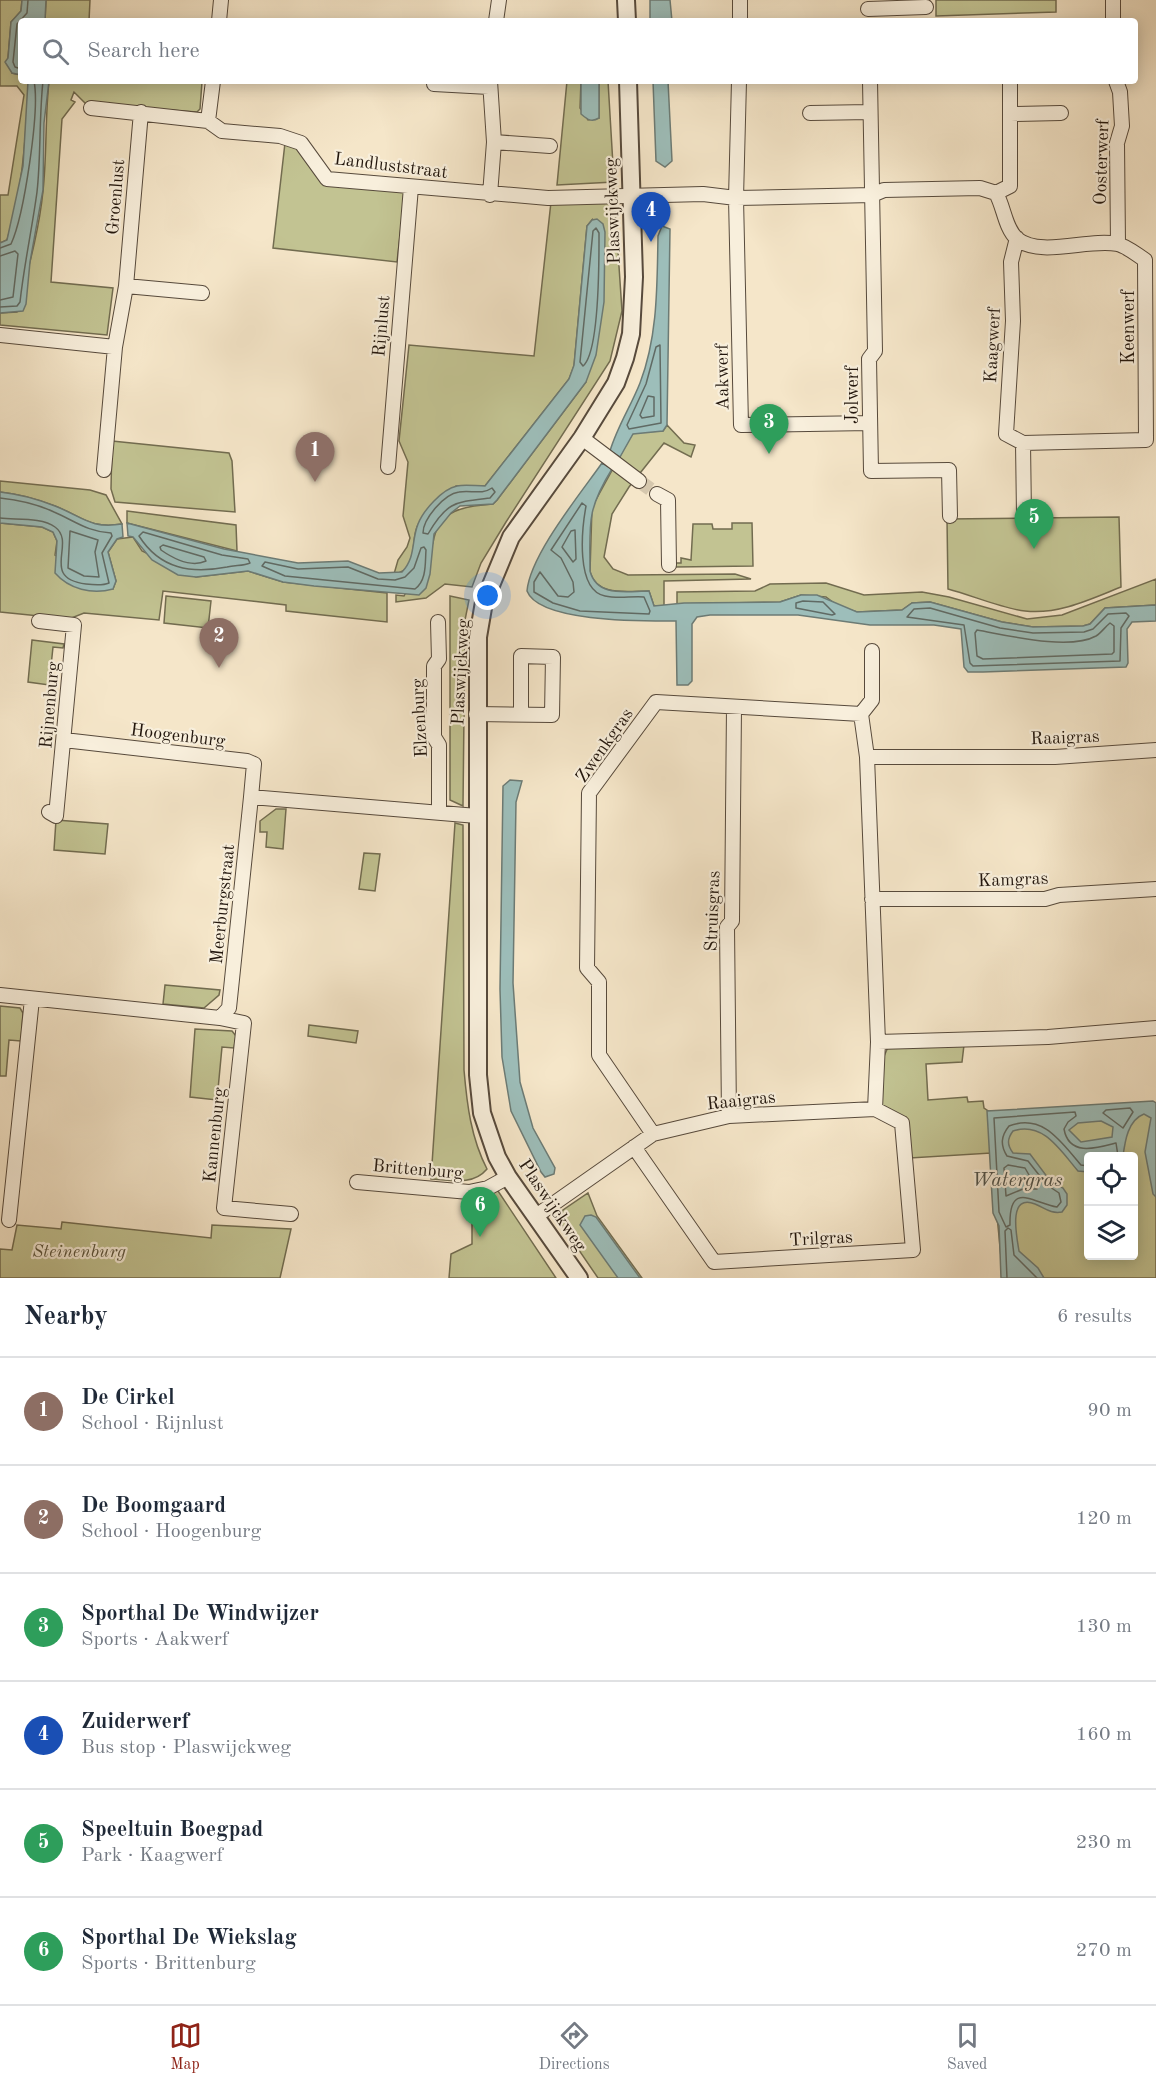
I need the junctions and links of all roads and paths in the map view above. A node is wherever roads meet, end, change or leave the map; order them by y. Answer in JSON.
{"nodes":[{"id":1,"x":220,"y":0,"type":"edge"},
{"id":2,"x":499,"y":0,"type":"edge"},
{"id":3,"x":626,"y":0,"type":"edge"},
{"id":4,"x":740,"y":0,"type":"edge"},
{"id":5,"x":1113,"y":0,"type":"edge"},
{"id":6,"x":926,"y":8,"type":"dead end"},
{"id":7,"x":868,"y":10,"type":"edge"},
{"id":8,"x":219,"y":18,"type":"edge"},
{"id":9,"x":496,"y":18,"type":"edge"},
{"id":10,"x":627,"y":18,"type":"edge"},
{"id":11,"x":740,"y":18,"type":"edge"},
{"id":12,"x":1113,"y":18,"type":"edge"},
{"id":13,"x":213,"y":84,"type":"edge"},
{"id":14,"x":434,"y":84,"type":"dead end"},
{"id":15,"x":489,"y":84,"type":"edge"},
{"id":16,"x":628,"y":84,"type":"edge"},
{"id":17,"x":738,"y":84,"type":"edge"},
{"id":18,"x":870,"y":84,"type":"edge"},
{"id":19,"x":1010,"y":84,"type":"edge"},
{"id":20,"x":1117,"y":84,"type":"edge"},
{"id":21,"x":91,"y":108,"type":"dead end"},
{"id":22,"x":141,"y":111,"type":"junction"},
{"id":23,"x":810,"y":112,"type":"dead end"},
{"id":24,"x":870,"y":112,"type":"junction"},
{"id":25,"x":1061,"y":113,"type":"dead end"},
{"id":26,"x":1011,"y":114,"type":"junction"},
{"id":27,"x":208,"y":121,"type":"junction"},
{"id":28,"x":494,"y":142,"type":"junction"},
{"id":29,"x":550,"y":146,"type":"dead end"},
{"id":30,"x":411,"y":187,"type":"junction"},
{"id":31,"x":996,"y":193,"type":"junction"},
{"id":32,"x":490,"y":195,"type":"junction"},
{"id":33,"x":872,"y":195,"type":"junction"},
{"id":34,"x":631,"y":196,"type":"junction"},
{"id":35,"x":736,"y":198,"type":"junction"},
{"id":36,"x":1017,"y":238,"type":"junction"},
{"id":37,"x":1118,"y":244,"type":"junction"},
{"id":38,"x":1151,"y":260,"type":"edge"},
{"id":39,"x":126,"y":286,"type":"junction"},
{"id":40,"x":202,"y":293,"type":"dead end"},
{"id":41,"x":0,"y":335,"type":"edge"},
{"id":42,"x":115,"y":347,"type":"junction"},
{"id":43,"x":1151,"y":394,"type":"edge"},
{"id":44,"x":870,"y":423,"type":"junction"},
{"id":45,"x":582,"y":438,"type":"junction"},
{"id":46,"x":1023,"y":443,"type":"junction"},
{"id":47,"x":388,"y":467,"type":"dead end"},
{"id":48,"x":104,"y":470,"type":"dead end"},
{"id":49,"x":639,"y":482,"type":"tunnel mouth"},
{"id":50,"x":657,"y":494,"type":"tunnel mouth"},
{"id":51,"x":1024,"y":515,"type":"dead end"},
{"id":52,"x":950,"y":516,"type":"dead end"},
{"id":53,"x":669,"y":565,"type":"dead end"},
{"id":54,"x":39,"y":621,"type":"dead end"},
{"id":55,"x":438,"y":622,"type":"dead end"},
{"id":56,"x":872,"y":651,"type":"dead end"},
{"id":57,"x":734,"y":707,"type":"junction"},
{"id":58,"x":476,"y":714,"type":"junction"},
{"id":59,"x":521,"y":714,"type":"junction"},
{"id":60,"x":861,"y":714,"type":"junction"},
{"id":61,"x":64,"y":740,"type":"junction"},
{"id":62,"x":1156,"y":750,"type":"edge"},
{"id":63,"x":867,"y":757,"type":"junction"},
{"id":64,"x":251,"y":797,"type":"junction"},
{"id":65,"x":49,"y":812,"type":"dead end"},
{"id":66,"x":439,"y":813,"type":"junction"},
{"id":67,"x":477,"y":816,"type":"junction"},
{"id":68,"x":1156,"y":889,"type":"edge"},
{"id":69,"x":872,"y":899,"type":"junction"},
{"id":70,"x":0,"y":995,"type":"edge"},
{"id":71,"x":32,"y":999,"type":"junction"},
{"id":72,"x":220,"y":1018,"type":"junction"},
{"id":73,"x":1156,"y":1028,"type":"edge"},
{"id":74,"x":878,"y":1042,"type":"junction"},
{"id":75,"x":875,"y":1109,"type":"junction"},
{"id":76,"x":729,"y":1116,"type":"junction"},
{"id":77,"x":653,"y":1134,"type":"junction"},
{"id":78,"x":634,"y":1147,"type":"junction"},
{"id":79,"x":508,"y":1177,"type":"junction"},
{"id":80,"x":357,"y":1182,"type":"dead end"},
{"id":81,"x":291,"y":1214,"type":"dead end"},
{"id":82,"x":536,"y":1216,"type":"junction"},
{"id":83,"x":9,"y":1220,"type":"dead end"},
{"id":84,"x":579,"y":1278,"type":"edge"}],
"edges":[{"from":1,"to":8,"type":"street"},
{"from":2,"to":9,"type":"street"},
{"from":3,"to":10,"type":"street"},
{"from":4,"to":11,"type":"street"},
{"from":5,"to":12,"type":"street"},
{"from":6,"to":7,"type":"street"},
{"from":13,"to":27,"type":"street"},
{"from":14,"to":15,"type":"street"},
{"from":15,"to":28,"type":"street"},
{"from":16,"to":34,"type":"street","name":"Plaswijckweg"},
{"from":17,"to":35,"type":"street"},
{"from":18,"to":24,"type":"street","name":"Jolwerf"},
{"from":19,"to":26,"type":"street"},
{"from":20,"to":37,"type":"street","name":"Oosterwerf"},
{"from":21,"to":22,"type":"street"},
{"from":22,"to":27,"type":"street"},
{"from":22,"to":39,"type":"street","name":"Groenlust"},
{"from":23,"to":24,"type":"street"},
{"from":24,"to":33,"type":"street","name":"Jolwerf"},
{"from":25,"to":26,"type":"street"},
{"from":26,"to":31,"type":"street"},
{"from":27,"to":30,"type":"street","name":"Landluststraat"},
{"from":28,"to":29,"type":"street"},
{"from":28,"to":32,"type":"street"},
{"from":30,"to":32,"type":"street","name":"Landluststraat"},
{"from":30,"to":47,"type":"street","name":"Rijnlust"},
{"from":31,"to":33,"type":"street","name":"Landluststraat"},
{"from":31,"to":36,"type":"street"},
{"from":32,"to":34,"type":"street","name":"Landluststraat"},
{"from":33,"to":35,"type":"street","name":"Landluststraat"},
{"from":33,"to":44,"type":"street","name":"Jolwerf"},
{"from":34,"to":35,"type":"street","name":"Landluststraat"},
{"from":34,"to":45,"type":"street","name":"Plaswijckweg"},
{"from":35,"to":44,"type":"street","name":"Aakwerf"},
{"from":36,"to":37,"type":"street"},
{"from":36,"to":46,"type":"street","name":"Kaagwerf"},
{"from":37,"to":38,"type":"street"},
{"from":38,"to":43,"type":"street","name":"Keenwerf"},
{"from":39,"to":40,"type":"street"},
{"from":39,"to":42,"type":"street","name":"Groenlust"},
{"from":41,"to":42,"type":"street"},
{"from":42,"to":48,"type":"street","name":"Groenlust"},
{"from":43,"to":46,"type":"street","name":"Keenwerf"},
{"from":44,"to":52,"type":"street","name":"Jolwerf"},
{"from":45,"to":49,"type":"street"},
{"from":45,"to":58,"type":"street","name":"Plaswijckweg"},
{"from":46,"to":51,"type":"street"},
{"from":50,"to":53,"type":"street"},
{"from":54,"to":61,"type":"street","name":"Rijnenburg"},
{"from":55,"to":66,"type":"street","name":"Elzenburg"},
{"from":56,"to":60,"type":"street"},
{"from":57,"to":60,"type":"street","name":"Zwenkgras"},
{"from":57,"to":76,"type":"street","name":"Struisgras"},
{"from":57,"to":77,"type":"street","name":"Zwenkgras"},
{"from":58,"to":59,"type":"street"},
{"from":58,"to":67,"type":"street","name":"Plaswijckweg"},
{"from":59,"to":59,"type":"street"},
{"from":60,"to":63,"type":"street"},
{"from":61,"to":64,"type":"street","name":"Hoogenburg"},
{"from":61,"to":65,"type":"street","name":"Rijnenburg"},
{"from":62,"to":63,"type":"street","name":"Raaigras"},
{"from":63,"to":69,"type":"street"},
{"from":64,"to":66,"type":"street"},
{"from":64,"to":72,"type":"street","name":"Meerburgstraat"},
{"from":66,"to":67,"type":"street"},
{"from":67,"to":79,"type":"street","name":"Plaswijckweg"},
{"from":68,"to":69,"type":"street","name":"Kamgras"},
{"from":69,"to":74,"type":"street"},
{"from":70,"to":71,"type":"street"},
{"from":71,"to":72,"type":"street"},
{"from":71,"to":83,"type":"street"},
{"from":72,"to":81,"type":"street","name":"Kannenburg"},
{"from":73,"to":74,"type":"street"},
{"from":74,"to":75,"type":"street"},
{"from":75,"to":76,"type":"street","name":"Raaigras"},
{"from":75,"to":78,"type":"street","name":"Trilgras"},
{"from":76,"to":77,"type":"street","name":"Raaigras"},
{"from":77,"to":78,"type":"street","name":"Raaigras"},
{"from":78,"to":82,"type":"street","name":"Raaigras"},
{"from":79,"to":80,"type":"street","name":"Brittenburg"},
{"from":79,"to":82,"type":"street","name":"Plaswijckweg"},
{"from":82,"to":84,"type":"street","name":"Plaswijckweg"}]}
